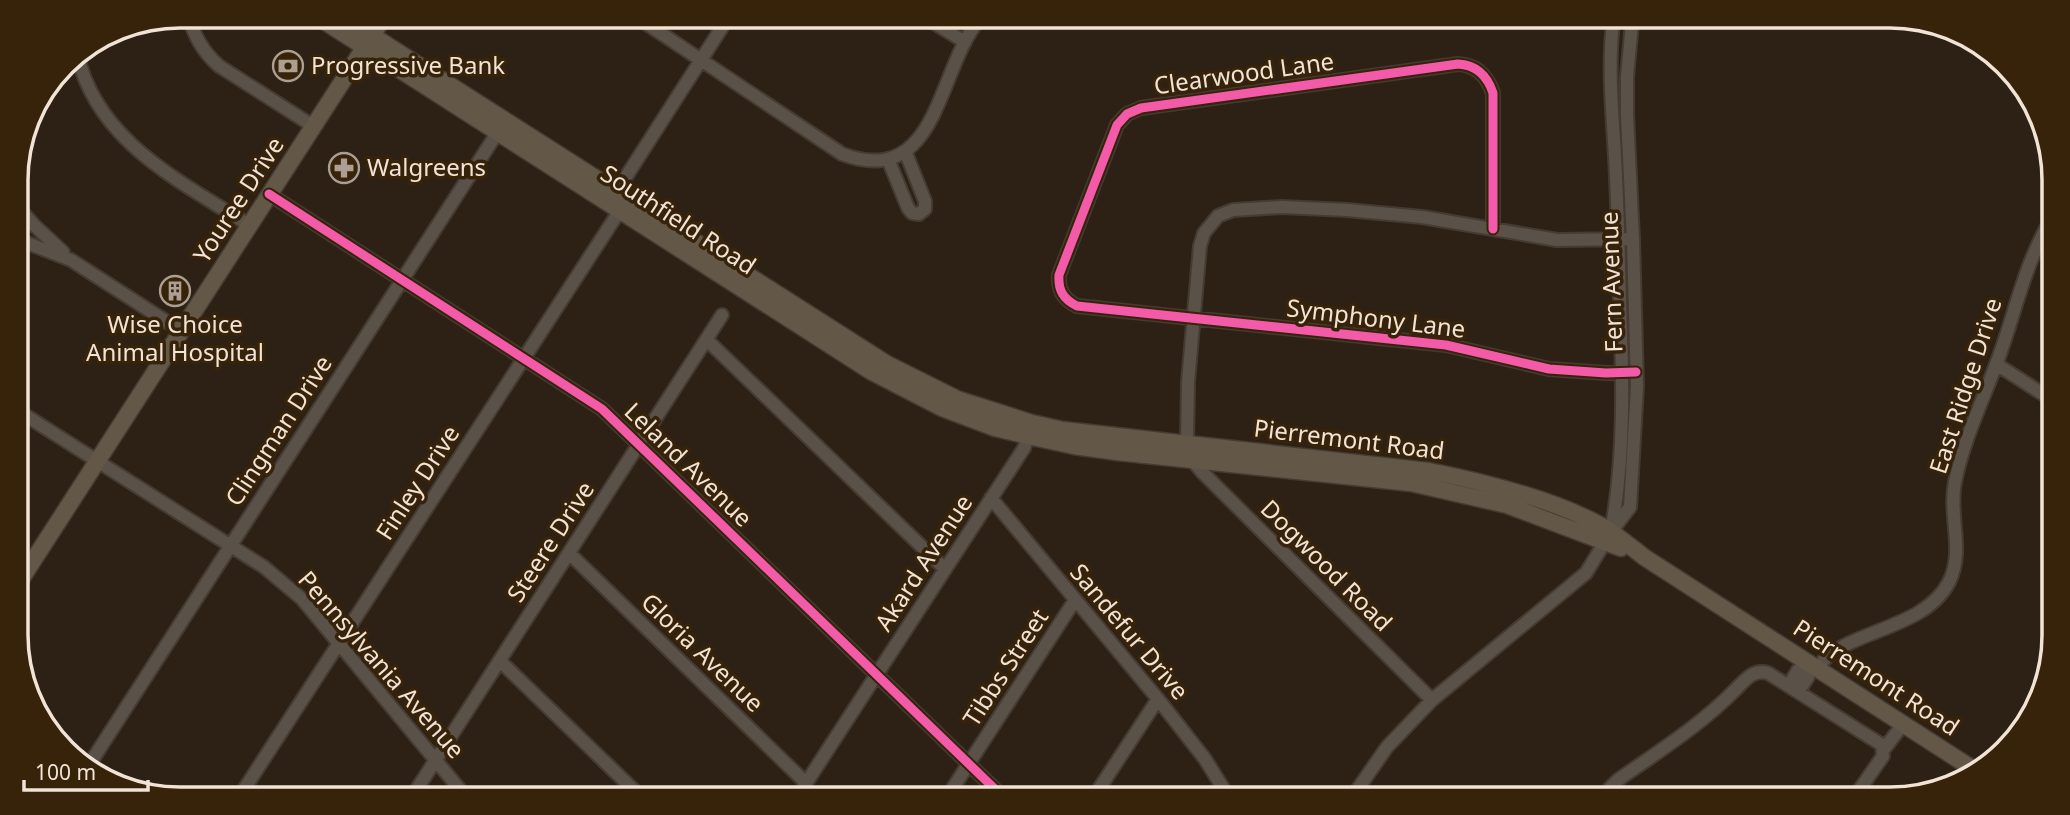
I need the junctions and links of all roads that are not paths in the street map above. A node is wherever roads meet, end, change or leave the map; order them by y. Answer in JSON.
{"nodes":[{"id":1,"x":192,"y":28,"type":"edge"},
{"id":2,"x":340,"y":28,"type":"edge"},
{"id":3,"x":354,"y":28,"type":"edge"},
{"id":4,"x":377,"y":28,"type":"edge"},
{"id":5,"x":653,"y":28,"type":"edge"},
{"id":6,"x":722,"y":28,"type":"edge"},
{"id":7,"x":943,"y":28,"type":"edge"},
{"id":8,"x":974,"y":28,"type":"edge"},
{"id":9,"x":1613,"y":28,"type":"edge"},
{"id":10,"x":1632,"y":28,"type":"edge"},
{"id":11,"x":368,"y":42,"type":"junction"},
{"id":12,"x":965,"y":42,"type":"junction"},
{"id":13,"x":702,"y":61,"type":"junction"},
{"id":14,"x":80,"y":66,"type":"edge"},
{"id":15,"x":313,"y":126,"type":"junction"},
{"id":16,"x":502,"y":126,"type":"junction"},
{"id":17,"x":905,"y":151,"type":"junction"},
{"id":18,"x":888,"y":159,"type":"junction"},
{"id":19,"x":269,"y":194,"type":"junction"},
{"id":20,"x":618,"y":201,"type":"junction"},
{"id":21,"x":28,"y":220,"type":"edge"},
{"id":22,"x":249,"y":225,"type":"junction"},
{"id":23,"x":1493,"y":229,"type":"junction"},
{"id":24,"x":2042,"y":238,"type":"edge"},
{"id":25,"x":1633,"y":239,"type":"junction"},
{"id":26,"x":1618,"y":240,"type":"junction"},
{"id":27,"x":28,"y":244,"type":"edge"},
{"id":28,"x":71,"y":260,"type":"junction"},
{"id":29,"x":402,"y":280,"type":"junction"},
{"id":30,"x":722,"y":315,"type":"dead end"},
{"id":31,"x":1193,"y":317,"type":"junction"},
{"id":32,"x":181,"y":331,"type":"junction"},
{"id":33,"x":707,"y":340,"type":"junction"},
{"id":34,"x":523,"y":358,"type":"junction"},
{"id":35,"x":1996,"y":365,"type":"junction"},
{"id":36,"x":1636,"y":372,"type":"junction"},
{"id":37,"x":1622,"y":373,"type":"junction"},
{"id":38,"x":2042,"y":394,"type":"edge"},
{"id":39,"x":28,"y":416,"type":"edge"},
{"id":40,"x":1030,"y":430,"type":"junction"},
{"id":41,"x":639,"y":444,"type":"junction"},
{"id":42,"x":1187,"y":444,"type":"junction"},
{"id":43,"x":1237,"y":457,"type":"junction"},
{"id":44,"x":1192,"y":460,"type":"junction"},
{"id":45,"x":97,"y":461,"type":"junction"},
{"id":46,"x":991,"y":498,"type":"junction"},
{"id":47,"x":1608,"y":537,"type":"junction"},
{"id":48,"x":230,"y":545,"type":"junction"},
{"id":49,"x":569,"y":554,"type":"junction"},
{"id":50,"x":28,"y":567,"type":"edge"},
{"id":51,"x":945,"y":569,"type":"junction"},
{"id":52,"x":1075,"y":600,"type":"junction"},
{"id":53,"x":339,"y":643,"type":"junction"},
{"id":54,"x":500,"y":661,"type":"junction"},
{"id":55,"x":1811,"y":666,"type":"junction"},
{"id":56,"x":877,"y":674,"type":"junction"},
{"id":57,"x":1793,"y":688,"type":"junction"},
{"id":58,"x":1158,"y":699,"type":"junction"},
{"id":59,"x":1432,"y":700,"type":"junction"},
{"id":60,"x":1904,"y":723,"type":"junction"},
{"id":61,"x":1884,"y":749,"type":"junction"},
{"id":62,"x":93,"y":759,"type":"edge"},
{"id":63,"x":436,"y":760,"type":"junction"},
{"id":64,"x":969,"y":764,"type":"junction"},
{"id":65,"x":1968,"y":766,"type":"edge"},
{"id":66,"x":246,"y":787,"type":"edge"},
{"id":67,"x":418,"y":787,"type":"edge"},
{"id":68,"x":458,"y":787,"type":"edge"},
{"id":69,"x":630,"y":787,"type":"edge"},
{"id":70,"x":802,"y":787,"type":"edge"},
{"id":71,"x":804,"y":787,"type":"edge"},
{"id":72,"x":954,"y":787,"type":"edge"},
{"id":73,"x":993,"y":787,"type":"edge"},
{"id":74,"x":1100,"y":787,"type":"edge"},
{"id":75,"x":1222,"y":787,"type":"edge"},
{"id":76,"x":1359,"y":787,"type":"edge"},
{"id":77,"x":1611,"y":787,"type":"edge"},
{"id":78,"x":1861,"y":787,"type":"edge"}],
"edges":[{"from":1,"to":15,"type":"street"},
{"from":2,"to":11,"type":"main road","name":"Southfield Road"},
{"from":3,"to":11,"type":"main road","name":"Southfield Road"},
{"from":4,"to":11,"type":"main road","name":"Youree Drive"},
{"from":5,"to":13,"type":"street"},
{"from":6,"to":13,"type":"street","name":"Finley Drive"},
{"from":7,"to":12,"type":"street"},
{"from":8,"to":12,"type":"street"},
{"from":9,"to":26,"type":"street","name":"Fern Avenue"},
{"from":10,"to":25,"type":"street","name":"Fern Avenue"},
{"from":11,"to":15,"type":"main road","name":"Youree Drive"},
{"from":11,"to":16,"type":"main road","name":"Southfield Road"},
{"from":12,"to":17,"type":"street"},
{"from":13,"to":18,"type":"street"},
{"from":13,"to":20,"type":"street","name":"Finley Drive"},
{"from":14,"to":22,"type":"street"},
{"from":15,"to":19,"type":"main road","name":"Youree Drive"},
{"from":16,"to":20,"type":"main road","name":"Southfield Road"},
{"from":16,"to":29,"type":"street","name":"Clingman Drive"},
{"from":17,"to":18,"type":"street"},
{"from":17,"to":18,"type":"street"},
{"from":19,"to":22,"type":"main road","name":"Youree Drive"},
{"from":19,"to":29,"type":"street","name":"Leland Avenue"},
{"from":20,"to":34,"type":"street","name":"Finley Drive"},
{"from":20,"to":40,"type":"main road","name":"Southfield Road"},
{"from":21,"to":28,"type":"street"},
{"from":22,"to":32,"type":"main road","name":"Youree Drive"},
{"from":23,"to":26,"type":"street"},
{"from":23,"to":31,"type":"street"},
{"from":23,"to":31,"type":"street","name":"Clearwood Lane"},
{"from":24,"to":35,"type":"street","name":"East Ridge Drive"},
{"from":25,"to":26,"type":"street"},
{"from":25,"to":36,"type":"street","name":"Fern Avenue"},
{"from":26,"to":37,"type":"street","name":"Fern Avenue"},
{"from":27,"to":28,"type":"street"},
{"from":28,"to":32,"type":"street"},
{"from":29,"to":34,"type":"street","name":"Leland Avenue"},
{"from":29,"to":48,"type":"street","name":"Clingman Drive"},
{"from":30,"to":33,"type":"street","name":"Steere Drive"},
{"from":31,"to":37,"type":"street","name":"Symphony Lane"},
{"from":31,"to":42,"type":"street"},
{"from":32,"to":45,"type":"main road","name":"Youree Drive"},
{"from":33,"to":41,"type":"street","name":"Steere Drive"},
{"from":33,"to":51,"type":"street"},
{"from":34,"to":41,"type":"street","name":"Leland Avenue"},
{"from":34,"to":53,"type":"street","name":"Finley Drive"},
{"from":35,"to":38,"type":"street"},
{"from":35,"to":55,"type":"street","name":"East Ridge Drive"},
{"from":36,"to":37,"type":"street","name":"Symphony Lane"},
{"from":36,"to":47,"type":"street","name":"Fern Avenue"},
{"from":37,"to":47,"type":"street","name":"Fern Avenue"},
{"from":39,"to":45,"type":"street","name":"Pennsylvania Avenue"},
{"from":40,"to":42,"type":"main road","name":"Pierremont Road"},
{"from":40,"to":44,"type":"main road","name":"Pierremont Road"},
{"from":40,"to":46,"type":"street","name":"Akard Avenue"},
{"from":41,"to":49,"type":"street","name":"Steere Drive"},
{"from":41,"to":56,"type":"street","name":"Leland Avenue"},
{"from":42,"to":43,"type":"main road","name":"Pierremont Road"},
{"from":42,"to":44,"type":"street"},
{"from":43,"to":44,"type":"main road","name":"Pierremont Road"},
{"from":43,"to":47,"type":"main road","name":"Pierremont Road"},
{"from":44,"to":59,"type":"street","name":"Dogwood Road"},
{"from":45,"to":48,"type":"street","name":"Pennsylvania Avenue"},
{"from":45,"to":50,"type":"main road","name":"Youree Drive"},
{"from":46,"to":51,"type":"street","name":"Akard Avenue"},
{"from":46,"to":52,"type":"street","name":"Sandefur Drive"},
{"from":47,"to":55,"type":"main road","name":"Pierremont Road"},
{"from":47,"to":59,"type":"street","name":"Fern Avenue"},
{"from":48,"to":53,"type":"street","name":"Pennsylvania Avenue"},
{"from":48,"to":62,"type":"street","name":"Clingman Drive"},
{"from":49,"to":54,"type":"street","name":"Steere Drive"},
{"from":49,"to":70,"type":"street","name":"Gloria Avenue"},
{"from":51,"to":56,"type":"street","name":"Akard Avenue"},
{"from":52,"to":58,"type":"street","name":"Sandefur Drive"},
{"from":52,"to":64,"type":"street","name":"Tibbs Street"},
{"from":53,"to":63,"type":"street","name":"Pennsylvania Avenue"},
{"from":53,"to":66,"type":"street","name":"Finley Drive"},
{"from":54,"to":63,"type":"street","name":"Steere Drive"},
{"from":54,"to":69,"type":"street"},
{"from":55,"to":57,"type":"street"},
{"from":55,"to":60,"type":"main road","name":"Pierremont Road"},
{"from":56,"to":64,"type":"street","name":"Leland Avenue"},
{"from":56,"to":71,"type":"street","name":"Akard Avenue"},
{"from":57,"to":61,"type":"street"},
{"from":57,"to":77,"type":"street"},
{"from":58,"to":74,"type":"street"},
{"from":58,"to":75,"type":"street","name":"Sandefur Drive"},
{"from":59,"to":76,"type":"street","name":"Fern Avenue"},
{"from":60,"to":61,"type":"street"},
{"from":60,"to":65,"type":"main road","name":"Pierremont Road"},
{"from":61,"to":78,"type":"street"},
{"from":63,"to":67,"type":"street","name":"Steere Drive"},
{"from":63,"to":68,"type":"street","name":"Pennsylvania Avenue"},
{"from":64,"to":72,"type":"street","name":"Tibbs Street"},
{"from":64,"to":73,"type":"street","name":"Leland Avenue"}]}
